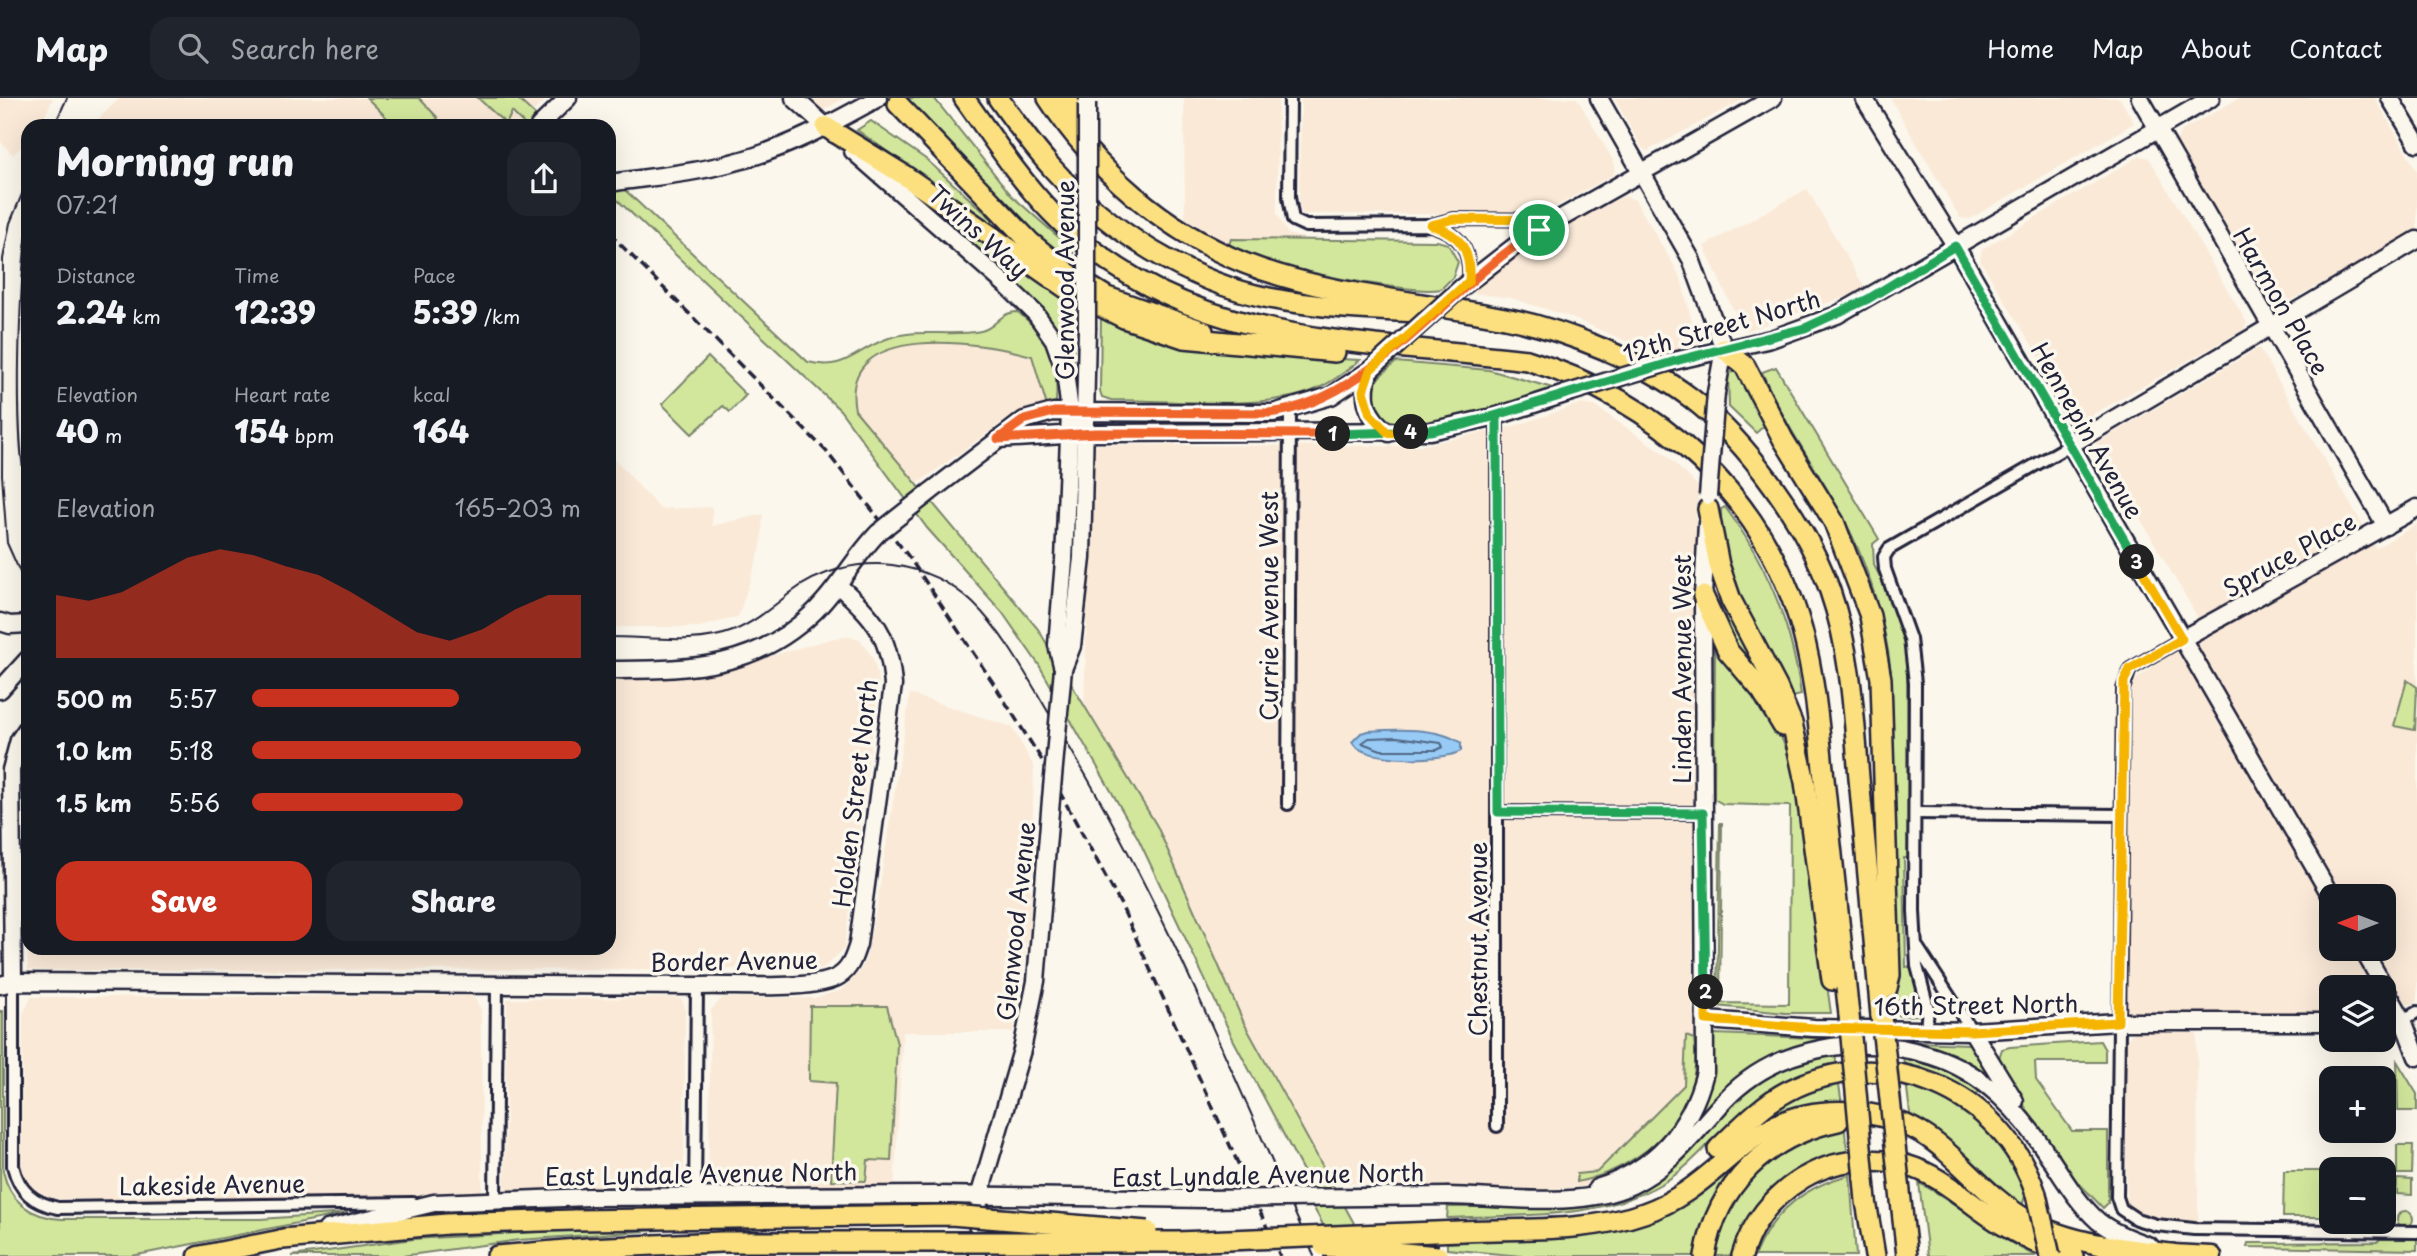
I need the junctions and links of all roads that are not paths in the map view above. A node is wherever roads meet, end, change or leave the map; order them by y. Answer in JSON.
{"nodes":[{"id":1,"x":568,"y":98,"type":"edge"},
{"id":2,"x":794,"y":98,"type":"edge"},
{"id":3,"x":878,"y":98,"type":"edge"},
{"id":4,"x":949,"y":98,"type":"edge"},
{"id":5,"x":964,"y":98,"type":"edge"},
{"id":6,"x":998,"y":98,"type":"edge"},
{"id":7,"x":1048,"y":98,"type":"edge"},
{"id":8,"x":1066,"y":98,"type":"edge"},
{"id":9,"x":1290,"y":98,"type":"edge"},
{"id":10,"x":1599,"y":98,"type":"edge"},
{"id":11,"x":1773,"y":98,"type":"edge"},
{"id":12,"x":1864,"y":98,"type":"edge"},
{"id":13,"x":2140,"y":98,"type":"edge"},
{"id":14,"x":2211,"y":98,"type":"edge"},
{"id":15,"x":2390,"y":98,"type":"edge"},
{"id":16,"x":1087,"y":100,"type":"edge"},
{"id":17,"x":898,"y":104,"type":"dead end"},
{"id":18,"x":546,"y":119,"type":"edge"},
{"id":19,"x":834,"y":122,"type":"junction"},
{"id":20,"x":2157,"y":128,"type":"junction"},
{"id":21,"x":2417,"y":143,"type":"edge"},
{"id":22,"x":1642,"y":173,"type":"junction"},
{"id":23,"x":616,"y":182,"type":"edge"},
{"id":24,"x":1139,"y":201,"type":"junction"},
{"id":25,"x":1052,"y":213,"type":"junction"},
{"id":26,"x":1557,"y":220,"type":"junction"},
{"id":27,"x":1431,"y":225,"type":"junction"},
{"id":28,"x":2417,"y":240,"type":"edge"},
{"id":29,"x":1955,"y":246,"type":"junction"},
{"id":30,"x":1465,"y":284,"type":"junction"},
{"id":31,"x":1510,"y":319,"type":"junction"},
{"id":32,"x":2269,"y":325,"type":"junction"},
{"id":33,"x":1268,"y":347,"type":"junction"},
{"id":34,"x":1724,"y":349,"type":"junction"},
{"id":35,"x":1442,"y":350,"type":"junction"},
{"id":36,"x":1370,"y":370,"type":"junction"},
{"id":37,"x":1290,"y":410,"type":"junction"},
{"id":38,"x":1078,"y":412,"type":"junction"},
{"id":39,"x":1497,"y":416,"type":"junction"},
{"id":40,"x":1388,"y":433,"type":"junction"},
{"id":41,"x":1069,"y":434,"type":"junction"},
{"id":42,"x":1086,"y":434,"type":"junction"},
{"id":43,"x":1290,"y":434,"type":"junction"},
{"id":44,"x":998,"y":439,"type":"junction"},
{"id":45,"x":2070,"y":445,"type":"junction"},
{"id":46,"x":1708,"y":502,"type":"junction"},
{"id":47,"x":2417,"y":508,"type":"edge"},
{"id":48,"x":2386,"y":526,"type":"junction"},
{"id":49,"x":838,"y":585,"type":"junction"},
{"id":50,"x":1703,"y":596,"type":"junction"},
{"id":51,"x":0,"y":622,"type":"edge"},
{"id":52,"x":21,"y":624,"type":"edge"},
{"id":53,"x":2182,"y":639,"type":"junction"},
{"id":54,"x":21,"y":667,"type":"edge"},
{"id":55,"x":616,"y":670,"type":"edge"},
{"id":56,"x":1063,"y":670,"type":"junction"},
{"id":57,"x":0,"y":690,"type":"edge"},
{"id":58,"x":21,"y":737,"type":"edge"},
{"id":59,"x":1805,"y":782,"type":"junction"},
{"id":60,"x":1288,"y":803,"type":"dead end"},
{"id":61,"x":1498,"y":812,"type":"junction"},
{"id":62,"x":1703,"y":813,"type":"junction"},
{"id":63,"x":1915,"y":813,"type":"junction"},
{"id":64,"x":2121,"y":815,"type":"junction"},
{"id":65,"x":2324,"y":884,"type":"edge"},
{"id":66,"x":1918,"y":948,"type":"junction"},
{"id":67,"x":2370,"y":961,"type":"edge"},
{"id":68,"x":838,"y":977,"type":"joint"},
{"id":69,"x":6,"y":984,"type":"edge"},
{"id":70,"x":497,"y":985,"type":"junction"},
{"id":71,"x":697,"y":986,"type":"junction"},
{"id":72,"x":1881,"y":1014,"type":"junction"},
{"id":73,"x":1842,"y":1015,"type":"junction"},
{"id":74,"x":1706,"y":1020,"type":"junction"},
{"id":75,"x":2118,"y":1022,"type":"junction"},
{"id":76,"x":2319,"y":1022,"type":"edge"},
{"id":77,"x":2412,"y":1026,"type":"edge"},
{"id":78,"x":1926,"y":1030,"type":"junction"},
{"id":79,"x":1972,"y":1031,"type":"junction"},
{"id":80,"x":2417,"y":1058,"type":"edge"},
{"id":81,"x":1881,"y":1116,"type":"junction"},
{"id":82,"x":1497,"y":1126,"type":"dead end"},
{"id":83,"x":2036,"y":1137,"type":"junction"},
{"id":84,"x":695,"y":1197,"type":"junction"},
{"id":85,"x":978,"y":1197,"type":"junction"},
{"id":86,"x":1554,"y":1198,"type":"junction"},
{"id":87,"x":1866,"y":1201,"type":"junction"},
{"id":88,"x":495,"y":1202,"type":"junction"},
{"id":89,"x":434,"y":1203,"type":"junction"},
{"id":90,"x":1611,"y":1220,"type":"junction"},
{"id":91,"x":2417,"y":1232,"type":"edge"},
{"id":92,"x":284,"y":1239,"type":"junction"},
{"id":93,"x":1706,"y":1251,"type":"edge"},
{"id":94,"x":1742,"y":1254,"type":"edge"},
{"id":95,"x":2172,"y":1254,"type":"junction"},
{"id":96,"x":198,"y":1256,"type":"edge"},
{"id":97,"x":497,"y":1256,"type":"edge"},
{"id":98,"x":978,"y":1256,"type":"edge"},
{"id":99,"x":1438,"y":1256,"type":"edge"},
{"id":100,"x":1867,"y":1256,"type":"edge"},
{"id":101,"x":1875,"y":1256,"type":"edge"},
{"id":102,"x":1907,"y":1256,"type":"edge"},
{"id":103,"x":2050,"y":1256,"type":"edge"},
{"id":104,"x":2073,"y":1256,"type":"edge"},
{"id":105,"x":2212,"y":1256,"type":"edge"}],
"edges":[{"from":1,"to":18,"type":"street"},
{"from":2,"to":19,"type":"street","name":"Twins Way"},
{"from":3,"to":19,"type":"street"},
{"from":4,"to":25,"type":"highway"},
{"from":5,"to":25,"type":"highway"},
{"from":6,"to":31,"type":"highway"},
{"from":7,"to":24,"type":"highway"},
{"from":8,"to":24,"type":"highway"},
{"from":9,"to":27,"type":"street"},
{"from":10,"to":22,"type":"street"},
{"from":11,"to":22,"type":"street"},
{"from":12,"to":29,"type":"street","name":"Hennepin Avenue"},
{"from":13,"to":20,"type":"street","name":"Harmon Place"},
{"from":14,"to":20,"type":"street","name":"12th Street North"},
{"from":15,"to":21,"type":"street"},
{"from":16,"to":38,"type":"street","name":"Glenwood Avenue","bridge":true},
{"from":17,"to":33,"type":"highway"},
{"from":19,"to":23,"type":"street"},
{"from":19,"to":33,"type":"highway"},
{"from":19,"to":38,"type":"street","name":"Twins Way"},
{"from":20,"to":29,"type":"street","name":"12th Street North"},
{"from":20,"to":32,"type":"street","name":"Harmon Place"},
{"from":22,"to":26,"type":"street"},
{"from":22,"to":34,"type":"street"},
{"from":24,"to":31,"type":"highway"},
{"from":25,"to":35,"type":"highway"},
{"from":26,"to":27,"type":"street"},
{"from":26,"to":30,"type":"street"},
{"from":27,"to":30,"type":"street"},
{"from":28,"to":32,"type":"street"},
{"from":29,"to":34,"type":"street","name":"12th Street North"},
{"from":29,"to":45,"type":"street","name":"Hennepin Avenue"},
{"from":30,"to":36,"type":"street","bridge":true},
{"from":31,"to":72,"type":"highway"},
{"from":32,"to":45,"type":"street"},
{"from":32,"to":48,"type":"street","name":"Harmon Place"},
{"from":33,"to":35,"type":"highway"},
{"from":34,"to":39,"type":"street","name":"12th Street North","bridge":true},
{"from":34,"to":46,"type":"street","name":"Linden Avenue West","bridge":true},
{"from":34,"to":72,"type":"highway"},
{"from":35,"to":73,"type":"highway"},
{"from":36,"to":37,"type":"street"},
{"from":36,"to":40,"type":"street"},
{"from":37,"to":38,"type":"street"},
{"from":37,"to":43,"type":"street","name":"Currie Avenue West"},
{"from":38,"to":41,"type":"street","name":"Twins Way"},
{"from":38,"to":42,"type":"street","name":"Glenwood Avenue"},
{"from":38,"to":44,"type":"street"},
{"from":39,"to":40,"type":"street","name":"12th Street North"},
{"from":39,"to":61,"type":"street","name":"Chestnut Avenue"},
{"from":40,"to":43,"type":"street","name":"12th Street North"},
{"from":41,"to":42,"type":"street","name":"12th Street North"},
{"from":41,"to":44,"type":"street","name":"12th Street North"},
{"from":41,"to":56,"type":"street","name":"Glenwood Avenue"},
{"from":42,"to":43,"type":"street","name":"12th Street North"},
{"from":42,"to":56,"type":"street","name":"Glenwood Avenue"},
{"from":43,"to":60,"type":"street","name":"Currie Avenue West"},
{"from":44,"to":49,"type":"street","bridge":true},
{"from":45,"to":53,"type":"street","name":"Hennepin Avenue"},
{"from":45,"to":63,"type":"street"},
{"from":46,"to":50,"type":"street","name":"Linden Avenue West"},
{"from":46,"to":59,"type":"highway"},
{"from":47,"to":48,"type":"street","name":"Spruce Place"},
{"from":48,"to":53,"type":"street","name":"Spruce Place"},
{"from":49,"to":55,"type":"street"},
{"from":49,"to":68,"type":"street","name":"Holden Street North"},
{"from":50,"to":59,"type":"highway"},
{"from":50,"to":62,"type":"street","name":"Linden Avenue West"},
{"from":51,"to":52,"type":"street"},
{"from":53,"to":64,"type":"street"},
{"from":53,"to":65,"type":"street","name":"Hennepin Avenue"},
{"from":54,"to":57,"type":"street"},
{"from":56,"to":85,"type":"street","name":"Glenwood Avenue","bridge":true},
{"from":58,"to":69,"type":"street"},
{"from":59,"to":73,"type":"highway"},
{"from":61,"to":62,"type":"street"},
{"from":61,"to":82,"type":"street","name":"Chestnut Avenue"},
{"from":62,"to":74,"type":"street","name":"Linden Avenue West"},
{"from":63,"to":64,"type":"street"},
{"from":63,"to":66,"type":"street"},
{"from":64,"to":75,"type":"street"},
{"from":66,"to":78,"type":"street"},
{"from":66,"to":79,"type":"street"},
{"from":67,"to":77,"type":"street"},
{"from":68,"to":71,"type":"street","name":"Border Avenue"},
{"from":69,"to":70,"type":"street","name":"Border Avenue"},
{"from":69,"to":89,"type":"street","name":"Lakeside Avenue"},
{"from":70,"to":71,"type":"street","name":"Border Avenue"},
{"from":70,"to":88,"type":"street"},
{"from":71,"to":84,"type":"street"},
{"from":72,"to":102,"type":"highway","bridge":true},
{"from":73,"to":87,"type":"highway","bridge":true},
{"from":74,"to":78,"type":"street","name":"16th Street North"},
{"from":74,"to":86,"type":"street","name":"Linden Avenue West"},
{"from":75,"to":76,"type":"street","name":"16th Street North"},
{"from":75,"to":79,"type":"street","name":"16th Street North"},
{"from":75,"to":91,"type":"street"},
{"from":77,"to":80,"type":"street"},
{"from":78,"to":79,"type":"street","name":"16th Street North"},
{"from":79,"to":83,"type":"street"},
{"from":81,"to":90,"type":"highway"},
{"from":81,"to":93,"type":"highway"},
{"from":81,"to":95,"type":"highway"},
{"from":83,"to":86,"type":"street","name":"East Lyndale Avenue North"},
{"from":83,"to":95,"type":"street","name":"East Lyndale Avenue North"},
{"from":84,"to":85,"type":"street","name":"East Lyndale Avenue North"},
{"from":84,"to":88,"type":"street","name":"East Lyndale Avenue North"},
{"from":85,"to":86,"type":"street","name":"East Lyndale Avenue North","bridge":true},
{"from":85,"to":98,"type":"street","name":"Glenwood Avenue"},
{"from":87,"to":100,"type":"highway"},
{"from":87,"to":101,"type":"highway"},
{"from":88,"to":89,"type":"street","name":"East Lyndale Avenue North"},
{"from":89,"to":92,"type":"street","name":"East Lyndale Avenue North"},
{"from":90,"to":97,"type":"highway","bridge":true},
{"from":90,"to":103,"type":"highway","bridge":true},
{"from":92,"to":96,"type":"main road","name":"East Lyndale Avenue North"},
{"from":92,"to":99,"type":"highway","bridge":true},
{"from":94,"to":104,"type":"highway"},
{"from":95,"to":105,"type":"main road","name":"East Lyndale Avenue North"}]}
